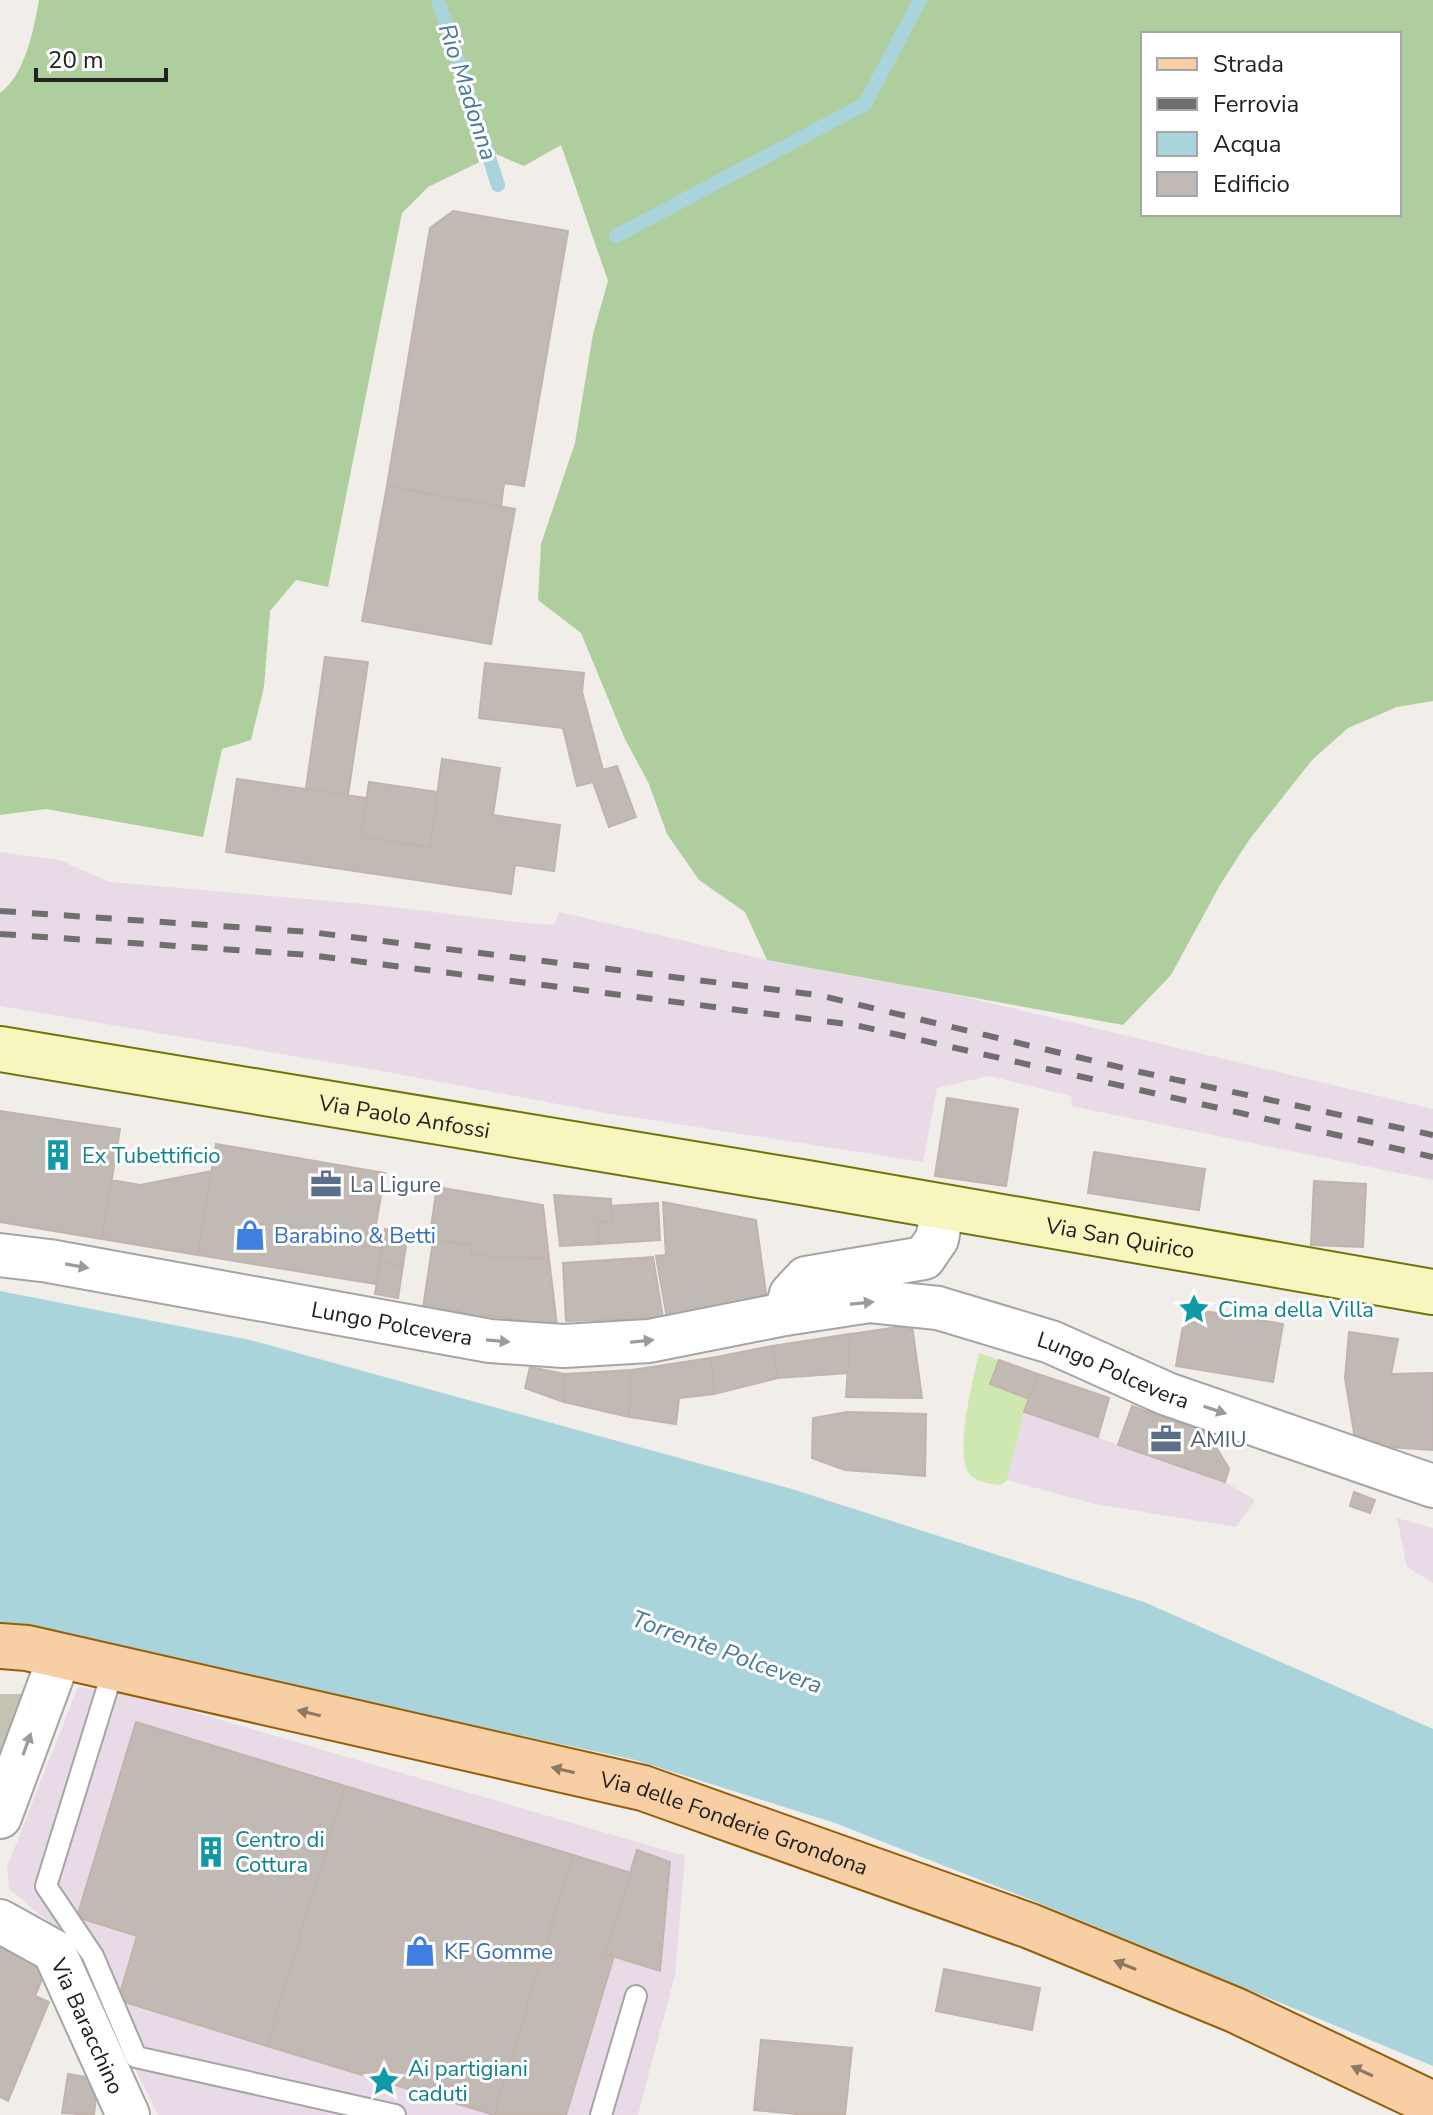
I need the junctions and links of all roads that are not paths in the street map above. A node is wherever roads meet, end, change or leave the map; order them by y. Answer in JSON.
{"nodes":[{"id":1,"x":0,"y":1049,"type":"edge"},
{"id":2,"x":807,"y":1183,"type":"joint"},
{"id":3,"x":943,"y":1207,"type":"junction"},
{"id":4,"x":0,"y":1255,"type":"edge"},
{"id":5,"x":1433,"y":1292,"type":"edge"},
{"id":6,"x":785,"y":1314,"type":"junction"},
{"id":7,"x":1433,"y":1486,"type":"edge"},
{"id":8,"x":0,"y":1646,"type":"edge"},
{"id":9,"x":59,"y":1658,"type":"junction"},
{"id":10,"x":113,"y":1670,"type":"junction"},
{"id":11,"x":0,"y":1817,"type":"edge"},
{"id":12,"x":0,"y":1921,"type":"edge"},
{"id":13,"x":636,"y":1996,"type":"dead end"},
{"id":14,"x":1433,"y":2104,"type":"edge"},
{"id":15,"x":128,"y":2115,"type":"edge"},
{"id":16,"x":395,"y":2115,"type":"edge"},
{"id":17,"x":601,"y":2115,"type":"edge"}],
"edges":[{"from":1,"to":2,"type":"main road","name":"Via Paolo Anfossi"},
{"from":2,"to":3,"type":"main road","name":"Via San Quirico"},
{"from":3,"to":5,"type":"main road","name":"Via San Quirico"},
{"from":3,"to":6,"type":"street"},
{"from":4,"to":6,"type":"street","name":"Lungo Polcevera","one_way":true},
{"from":6,"to":7,"type":"street","name":"Lungo Polcevera","one_way":true},
{"from":8,"to":9,"type":"main road","name":"Via delle Fonderie Grondona"},
{"from":9,"to":10,"type":"main road","name":"Via delle Fonderie Grondona"},
{"from":11,"to":9,"type":"street","one_way":true},
{"from":14,"to":10,"type":"main road","name":"Via delle Fonderie Grondona","one_way":true},
{"from":10,"to":16,"type":"lane"},
{"from":12,"to":15,"type":"street","name":"Via Baracchino"},
{"from":13,"to":17,"type":"lane"}]}
